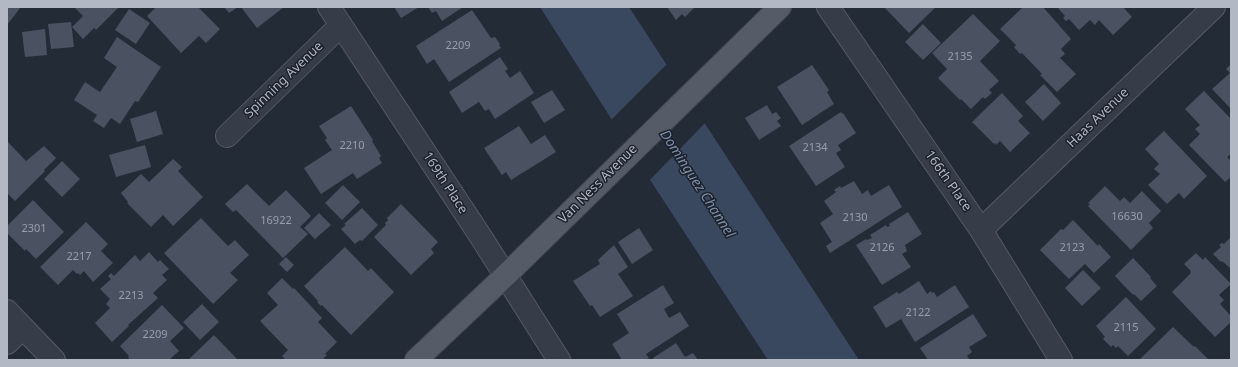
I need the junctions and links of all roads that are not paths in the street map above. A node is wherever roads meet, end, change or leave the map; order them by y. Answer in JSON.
{"nodes":[{"id":1,"x":329,"y":7,"type":"edge"},
{"id":2,"x":780,"y":7,"type":"edge"},
{"id":3,"x":828,"y":7,"type":"edge"},
{"id":4,"x":1214,"y":7,"type":"edge"},
{"id":5,"x":341,"y":25,"type":"junction"},
{"id":6,"x":227,"y":136,"type":"dead end"},
{"id":7,"x":981,"y":230,"type":"junction"},
{"id":8,"x":505,"y":276,"type":"junction"},
{"id":9,"x":7,"y":311,"type":"edge"},
{"id":10,"x":23,"y":328,"type":"junction"},
{"id":11,"x":7,"y":343,"type":"edge"},
{"id":12,"x":54,"y":360,"type":"edge"},
{"id":13,"x":416,"y":360,"type":"edge"},
{"id":14,"x":559,"y":360,"type":"edge"},
{"id":15,"x":1061,"y":360,"type":"edge"}],
"edges":[{"from":1,"to":5,"type":"street","name":"169th Place"},
{"from":2,"to":8,"type":"main road","name":"Van Ness Avenue"},
{"from":3,"to":7,"type":"street","name":"166th Place"},
{"from":4,"to":7,"type":"street","name":"Haas Avenue"},
{"from":5,"to":6,"type":"street","name":"Spinning Avenue"},
{"from":5,"to":8,"type":"street","name":"169th Place"},
{"from":7,"to":15,"type":"street","name":"166th Place"},
{"from":8,"to":13,"type":"main road","name":"Van Ness Avenue"},
{"from":8,"to":14,"type":"street","name":"169th Place"},
{"from":9,"to":10,"type":"street"},
{"from":10,"to":11,"type":"street"},
{"from":10,"to":12,"type":"street"}]}
